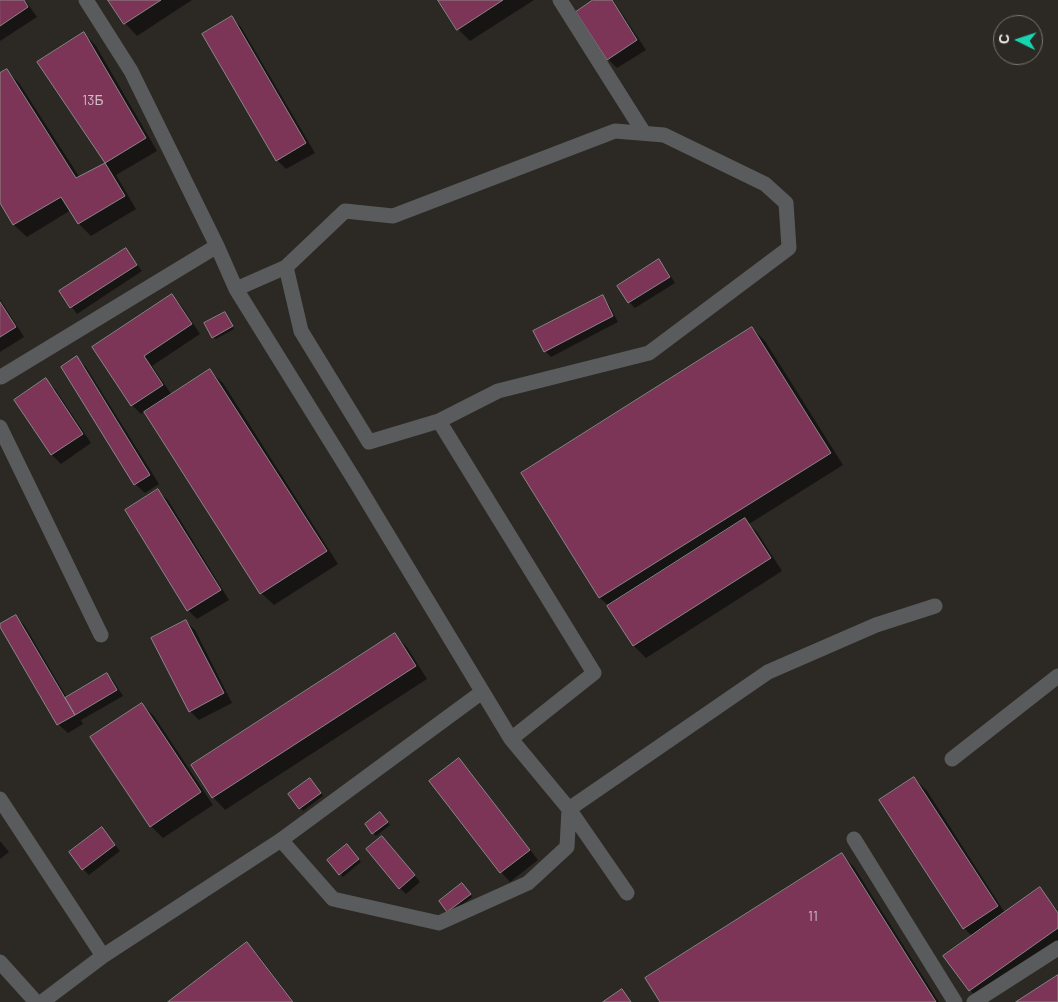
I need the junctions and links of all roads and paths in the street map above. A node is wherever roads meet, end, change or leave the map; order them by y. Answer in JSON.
{"nodes":[{"id":1,"x":86,"y":0,"type":"edge"},
{"id":2,"x":560,"y":0,"type":"edge"},
{"id":3,"x":644,"y":133,"type":"junction"},
{"id":4,"x":217,"y":246,"type":"junction"},
{"id":5,"x":286,"y":267,"type":"junction"},
{"id":6,"x":236,"y":289,"type":"junction"},
{"id":7,"x":1,"y":377,"type":"edge"},
{"id":8,"x":439,"y":421,"type":"junction"},
{"id":9,"x":0,"y":427,"type":"edge"},
{"id":10,"x":935,"y":606,"type":"dead end"},
{"id":11,"x":101,"y":635,"type":"dead end"},
{"id":12,"x":1058,"y":676,"type":"edge"},
{"id":13,"x":482,"y":692,"type":"junction"},
{"id":14,"x":511,"y":739,"type":"junction"},
{"id":15,"x":952,"y":759,"type":"dead end"},
{"id":16,"x":0,"y":799,"type":"edge"},
{"id":17,"x":569,"y":809,"type":"junction"},
{"id":18,"x":854,"y":839,"type":"dead end"},
{"id":19,"x":281,"y":840,"type":"junction"},
{"id":20,"x":627,"y":894,"type":"dead end"},
{"id":21,"x":1058,"y":948,"type":"edge"},
{"id":22,"x":103,"y":956,"type":"junction"},
{"id":23,"x":0,"y":962,"type":"edge"},
{"id":24,"x":36,"y":1002,"type":"edge"},
{"id":25,"x":42,"y":1002,"type":"edge"},
{"id":26,"x":955,"y":1002,"type":"edge"},
{"id":27,"x":974,"y":1002,"type":"edge"}],
"edges":[{"from":1,"to":4,"type":"lane"},
{"from":2,"to":3,"type":"lane"},
{"from":3,"to":5,"type":"lane"},
{"from":3,"to":8,"type":"lane"},
{"from":4,"to":6,"type":"lane"},
{"from":4,"to":7,"type":"lane"},
{"from":5,"to":6,"type":"lane"},
{"from":5,"to":8,"type":"lane"},
{"from":6,"to":13,"type":"lane"},
{"from":8,"to":14,"type":"lane"},
{"from":9,"to":11,"type":"lane"},
{"from":10,"to":17,"type":"lane"},
{"from":12,"to":15,"type":"lane"},
{"from":13,"to":14,"type":"lane"},
{"from":13,"to":19,"type":"lane"},
{"from":14,"to":17,"type":"lane"},
{"from":16,"to":22,"type":"lane"},
{"from":17,"to":19,"type":"lane"},
{"from":17,"to":20,"type":"lane"},
{"from":18,"to":26,"type":"lane"},
{"from":19,"to":22,"type":"lane"},
{"from":21,"to":27,"type":"lane"},
{"from":22,"to":25,"type":"lane"},
{"from":23,"to":24,"type":"lane"}]}
